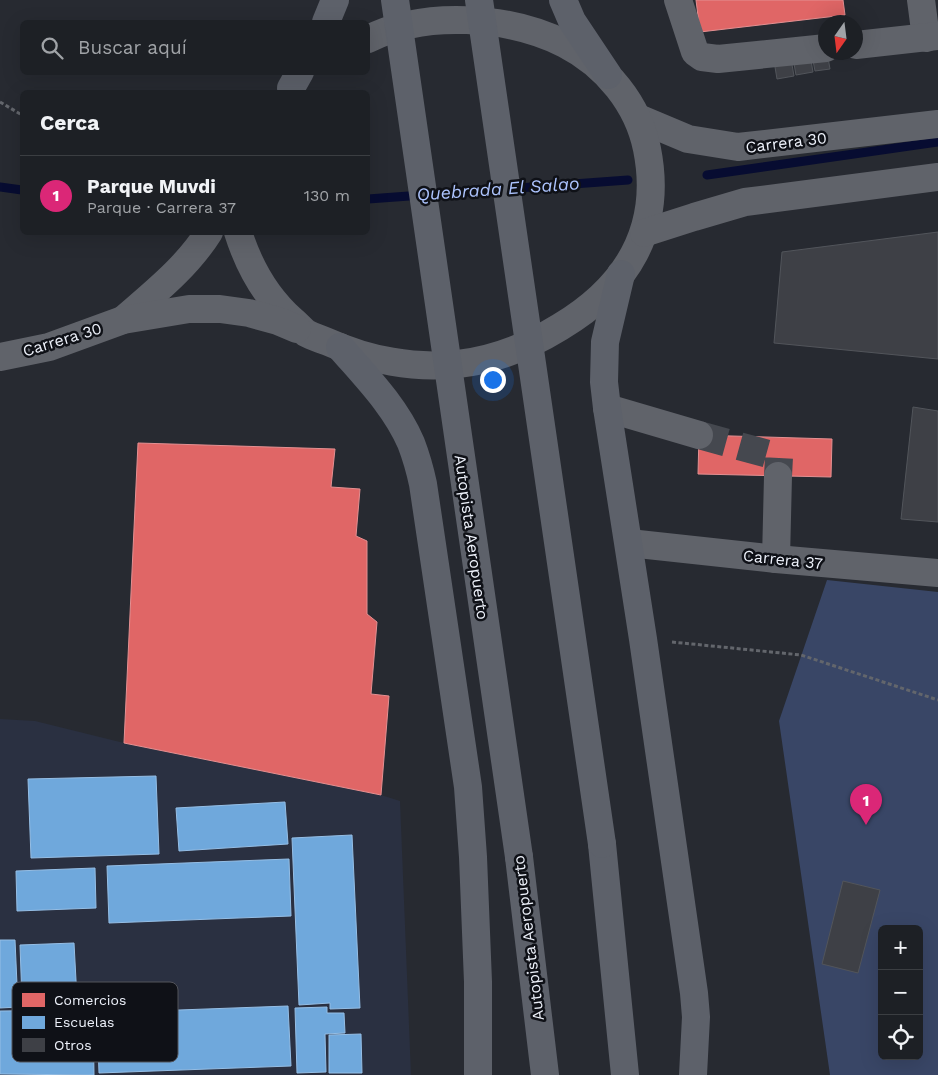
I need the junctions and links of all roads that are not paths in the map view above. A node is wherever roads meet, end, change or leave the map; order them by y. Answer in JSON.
{"nodes":[{"id":1,"x":334,"y":0,"type":"edge"},
{"id":2,"x":395,"y":0,"type":"edge"},
{"id":3,"x":480,"y":0,"type":"edge"},
{"id":4,"x":563,"y":0,"type":"edge"},
{"id":5,"x":678,"y":0,"type":"edge"},
{"id":6,"x":921,"y":0,"type":"edge"},
{"id":7,"x":327,"y":20,"type":"edge"},
{"id":8,"x":370,"y":37,"type":"edge"},
{"id":9,"x":932,"y":37,"type":"edge"},
{"id":10,"x":863,"y":44,"type":"edge"},
{"id":11,"x":818,"y":49,"type":"edge"},
{"id":12,"x":608,"y":75,"type":"junction"},
{"id":13,"x":638,"y":118,"type":"junction"},
{"id":14,"x":938,"y":124,"type":"edge"},
{"id":15,"x":938,"y":177,"type":"edge"},
{"id":16,"x":644,"y":233,"type":"junction"},
{"id":17,"x":207,"y":235,"type":"edge"},
{"id":18,"x":239,"y":235,"type":"edge"},
{"id":19,"x":621,"y":274,"type":"junction"},
{"id":20,"x":122,"y":320,"type":"junction"},
{"id":21,"x":306,"y":332,"type":"junction"},
{"id":22,"x":340,"y":347,"type":"junction"},
{"id":23,"x":0,"y":357,"type":"edge"},
{"id":24,"x":606,"y":408,"type":"junction"},
{"id":25,"x":699,"y":435,"type":"tunnel mouth"},
{"id":26,"x":778,"y":476,"type":"tunnel mouth"},
{"id":27,"x":629,"y":543,"type":"junction"},
{"id":28,"x":776,"y":558,"type":"junction"},
{"id":29,"x":938,"y":574,"type":"edge"},
{"id":30,"x":478,"y":1075,"type":"edge"},
{"id":31,"x":545,"y":1075,"type":"edge"},
{"id":32,"x":625,"y":1075,"type":"edge"},
{"id":33,"x":693,"y":1075,"type":"edge"}],
"edges":[{"from":1,"to":7,"type":"highway"},
{"from":2,"to":31,"type":"highway","name":"Autopista Aeropuerto","bridge":true},
{"from":3,"to":32,"type":"highway","bridge":true},
{"from":4,"to":12,"type":"highway"},
{"from":5,"to":11,"type":"street"},
{"from":6,"to":9,"type":"street"},
{"from":8,"to":12,"type":"street","name":"Carrera 30"},
{"from":9,"to":10,"type":"street"},
{"from":12,"to":13,"type":"street","name":"Carrera 30"},
{"from":13,"to":14,"type":"street","name":"Carrera 30"},
{"from":13,"to":16,"type":"street","name":"Carrera 30"},
{"from":15,"to":16,"type":"street"},
{"from":16,"to":19,"type":"street","name":"Carrera 30"},
{"from":17,"to":20,"type":"street","name":"Carrera 30"},
{"from":18,"to":21,"type":"street"},
{"from":19,"to":22,"type":"street","name":"Carrera 30"},
{"from":19,"to":24,"type":"highway"},
{"from":20,"to":21,"type":"street","name":"Carrera 30"},
{"from":20,"to":23,"type":"street","name":"Carrera 30"},
{"from":21,"to":22,"type":"street","name":"Carrera 30"},
{"from":22,"to":30,"type":"highway"},
{"from":24,"to":25,"type":"street"},
{"from":24,"to":27,"type":"highway"},
{"from":26,"to":28,"type":"street"},
{"from":27,"to":28,"type":"street","name":"Carrera 37"},
{"from":27,"to":33,"type":"highway"},
{"from":28,"to":29,"type":"street","name":"Carrera 37"}]}
